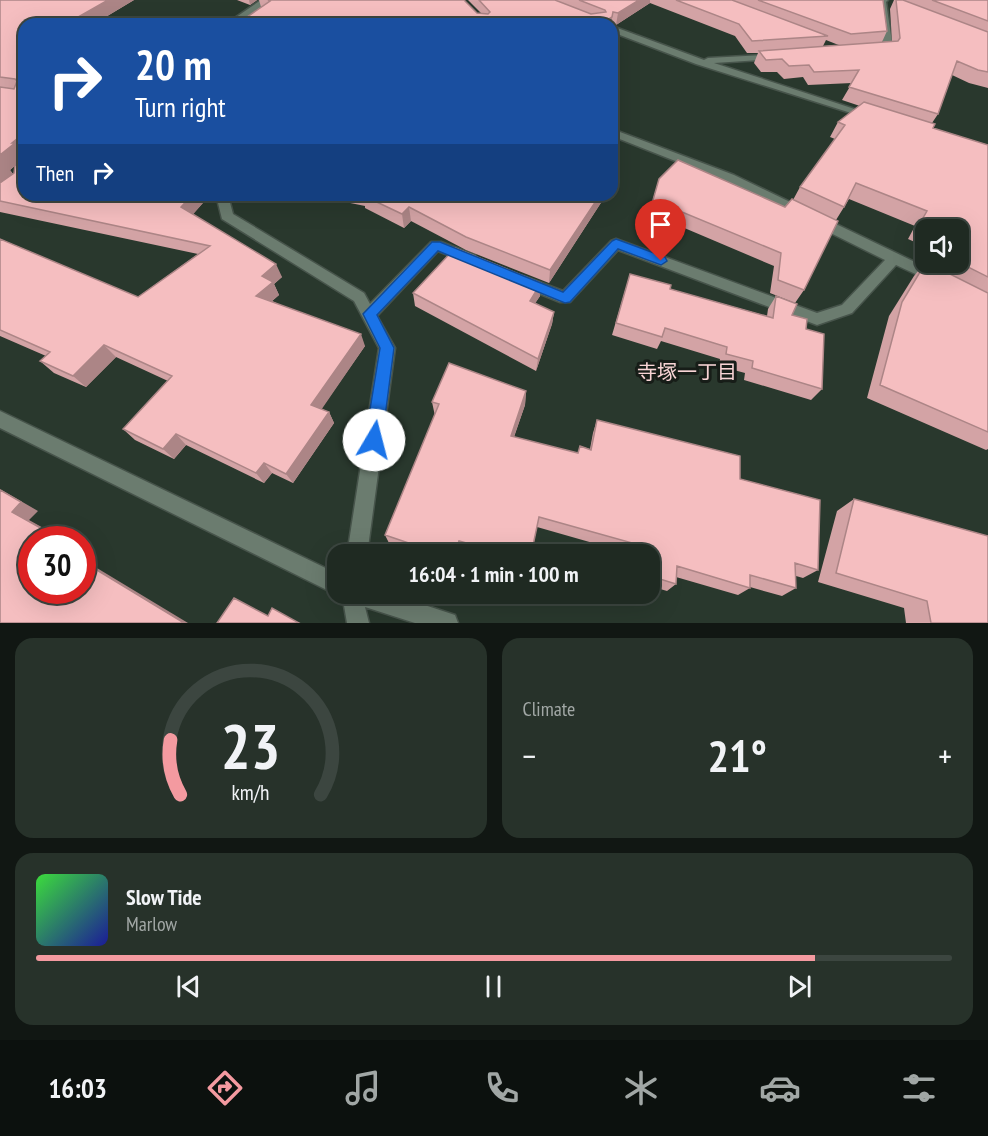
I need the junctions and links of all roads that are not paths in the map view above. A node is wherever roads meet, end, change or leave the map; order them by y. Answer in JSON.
{"nodes":[{"id":1,"x":267,"y":0,"type":"edge"},
{"id":2,"x":884,"y":2,"type":"edge"},
{"id":3,"x":239,"y":18,"type":"edge"},
{"id":4,"x":618,"y":31,"type":"edge"},
{"id":5,"x":866,"y":50,"type":"edge"},
{"id":6,"x":789,"y":55,"type":"edge"},
{"id":7,"x":699,"y":62,"type":"junction"},
{"id":8,"x":888,"y":121,"type":"edge"},
{"id":9,"x":618,"y":134,"type":"edge"},
{"id":10,"x":223,"y":201,"type":"edge"},
{"id":11,"x":895,"y":258,"type":"junction"},
{"id":12,"x":479,"y":263,"type":"edge"},
{"id":13,"x":511,"y":276,"type":"edge"},
{"id":14,"x":947,"y":284,"type":"edge"},
{"id":15,"x":370,"y":314,"type":"junction"},
{"id":16,"x":0,"y":419,"type":"edge"},
{"id":17,"x":359,"y":544,"type":"edge"},
{"id":18,"x":327,"y":580,"type":"edge"},
{"id":19,"x":354,"y":604,"type":"edge"},
{"id":20,"x":389,"y":604,"type":"edge"},
{"id":21,"x":358,"y":623,"type":"edge"},
{"id":22,"x":447,"y":623,"type":"edge"}],
"edges":[{"from":1,"to":3,"type":"street"},
{"from":2,"to":5,"type":"street"},
{"from":4,"to":7,"type":"street"},
{"from":6,"to":7,"type":"street"},
{"from":7,"to":8,"type":"street"},
{"from":9,"to":11,"type":"street"},
{"from":10,"to":15,"type":"street"},
{"from":11,"to":13,"type":"street"},
{"from":11,"to":14,"type":"street"},
{"from":12,"to":15,"type":"street"},
{"from":15,"to":17,"type":"street"},
{"from":16,"to":18,"type":"street"},
{"from":19,"to":21,"type":"street"},
{"from":20,"to":22,"type":"street"}]}
